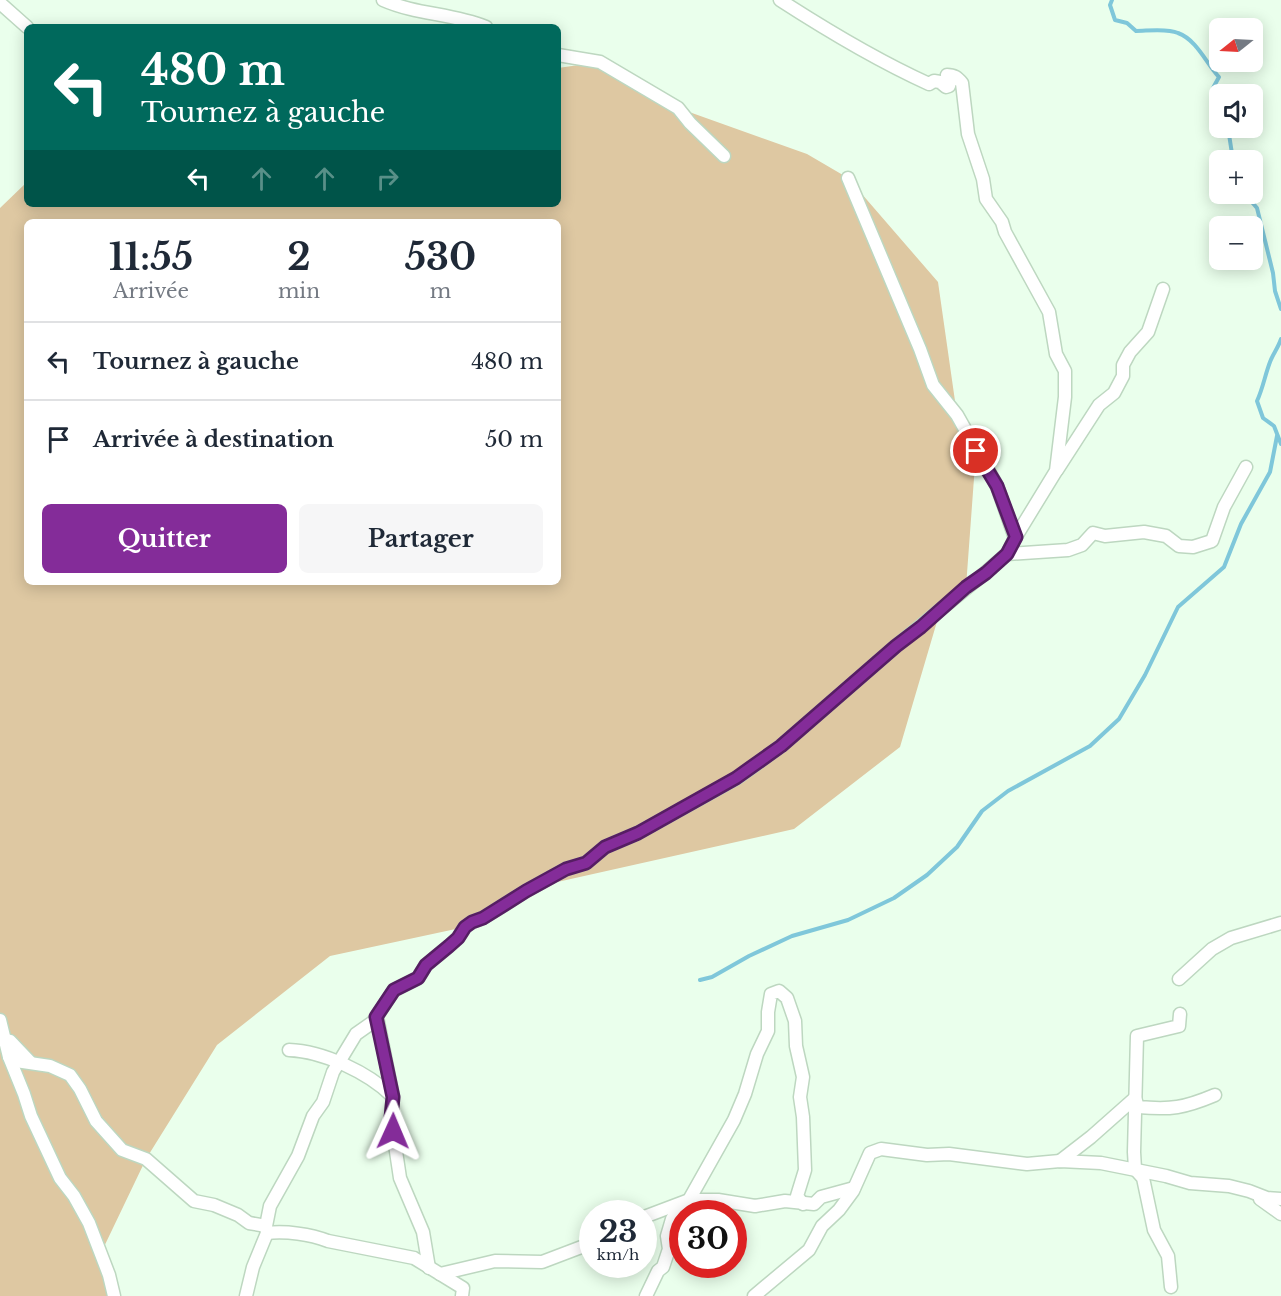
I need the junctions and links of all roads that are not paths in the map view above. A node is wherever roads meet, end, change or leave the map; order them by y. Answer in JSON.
{"nodes":[{"id":1,"x":383,"y":0,"type":"edge"},
{"id":2,"x":780,"y":0,"type":"edge"},
{"id":3,"x":0,"y":3,"type":"edge"},
{"id":4,"x":24,"y":24,"type":"edge"},
{"id":5,"x":479,"y":24,"type":"edge"},
{"id":6,"x":561,"y":56,"type":"edge"},
{"id":7,"x":724,"y":156,"type":"dead end"},
{"id":8,"x":848,"y":178,"type":"dead end"},
{"id":9,"x":1163,"y":288,"type":"dead end"},
{"id":10,"x":1246,"y":467,"type":"dead end"},
{"id":11,"x":1056,"y":471,"type":"junction"},
{"id":12,"x":1016,"y":537,"type":"junction"},
{"id":13,"x":1007,"y":554,"type":"junction"},
{"id":14,"x":1281,"y":922,"type":"edge"},
{"id":15,"x":1179,"y":979,"type":"dead end"},
{"id":16,"x":1180,"y":1014,"type":"dead end"},
{"id":17,"x":376,"y":1017,"type":"junction"},
{"id":18,"x":0,"y":1020,"type":"edge"},
{"id":19,"x":5,"y":1040,"type":"junction"},
{"id":20,"x":289,"y":1050,"type":"dead end"},
{"id":21,"x":9,"y":1057,"type":"junction"},
{"id":22,"x":30,"y":1062,"type":"junction"},
{"id":23,"x":338,"y":1064,"type":"junction"},
{"id":24,"x":1215,"y":1095,"type":"dead end"},
{"id":25,"x":393,"y":1097,"type":"junction"},
{"id":26,"x":1135,"y":1098,"type":"junction"},
{"id":27,"x":1060,"y":1161,"type":"junction"},
{"id":28,"x":1135,"y":1169,"type":"junction"},
{"id":29,"x":854,"y":1188,"type":"junction"},
{"id":30,"x":1249,"y":1191,"type":"junction"},
{"id":31,"x":1281,"y":1199,"type":"edge"},
{"id":32,"x":689,"y":1200,"type":"edge"},
{"id":33,"x":803,"y":1204,"type":"junction"},
{"id":34,"x":747,"y":1205,"type":"edge"},
{"id":35,"x":1281,"y":1214,"type":"edge"},
{"id":36,"x":266,"y":1229,"type":"junction"},
{"id":37,"x":669,"y":1229,"type":"edge"},
{"id":38,"x":579,"y":1248,"type":"edge"},
{"id":39,"x":669,"y":1249,"type":"edge"},
{"id":40,"x":669,"y":1249,"type":"edge"},
{"id":41,"x":435,"y":1271,"type":"junction"},
{"id":42,"x":1171,"y":1287,"type":"dead end"},
{"id":43,"x":465,"y":1293,"type":"edge"},
{"id":44,"x":114,"y":1296,"type":"edge"},
{"id":45,"x":246,"y":1296,"type":"edge"},
{"id":46,"x":646,"y":1296,"type":"edge"},
{"id":47,"x":754,"y":1296,"type":"edge"}],
"edges":[{"from":1,"to":5,"type":"street"},
{"from":2,"to":11,"type":"street"},
{"from":3,"to":4,"type":"street"},
{"from":6,"to":7,"type":"street"},
{"from":8,"to":12,"type":"street"},
{"from":9,"to":11,"type":"street"},
{"from":10,"to":13,"type":"street"},
{"from":11,"to":12,"type":"street"},
{"from":12,"to":13,"type":"street"},
{"from":13,"to":17,"type":"street"},
{"from":14,"to":15,"type":"street"},
{"from":16,"to":26,"type":"street"},
{"from":17,"to":23,"type":"street"},
{"from":17,"to":25,"type":"street"},
{"from":18,"to":19,"type":"street"},
{"from":19,"to":21,"type":"street"},
{"from":19,"to":22,"type":"street"},
{"from":20,"to":23,"type":"street"},
{"from":21,"to":22,"type":"street"},
{"from":21,"to":44,"type":"street"},
{"from":22,"to":36,"type":"street"},
{"from":23,"to":25,"type":"street"},
{"from":23,"to":36,"type":"street"},
{"from":24,"to":26,"type":"street"},
{"from":25,"to":41,"type":"street"},
{"from":26,"to":27,"type":"street"},
{"from":26,"to":28,"type":"street"},
{"from":27,"to":28,"type":"street"},
{"from":27,"to":29,"type":"street"},
{"from":28,"to":30,"type":"street"},
{"from":28,"to":42,"type":"street"},
{"from":29,"to":33,"type":"street"},
{"from":29,"to":47,"type":"street"},
{"from":30,"to":31,"type":"street"},
{"from":30,"to":35,"type":"street"},
{"from":32,"to":33,"type":"street"},
{"from":33,"to":34,"type":"street"},
{"from":36,"to":41,"type":"street"},
{"from":36,"to":45,"type":"street"},
{"from":37,"to":39,"type":"street"},
{"from":38,"to":41,"type":"street"},
{"from":40,"to":46,"type":"street"},
{"from":41,"to":43,"type":"street"}]}
